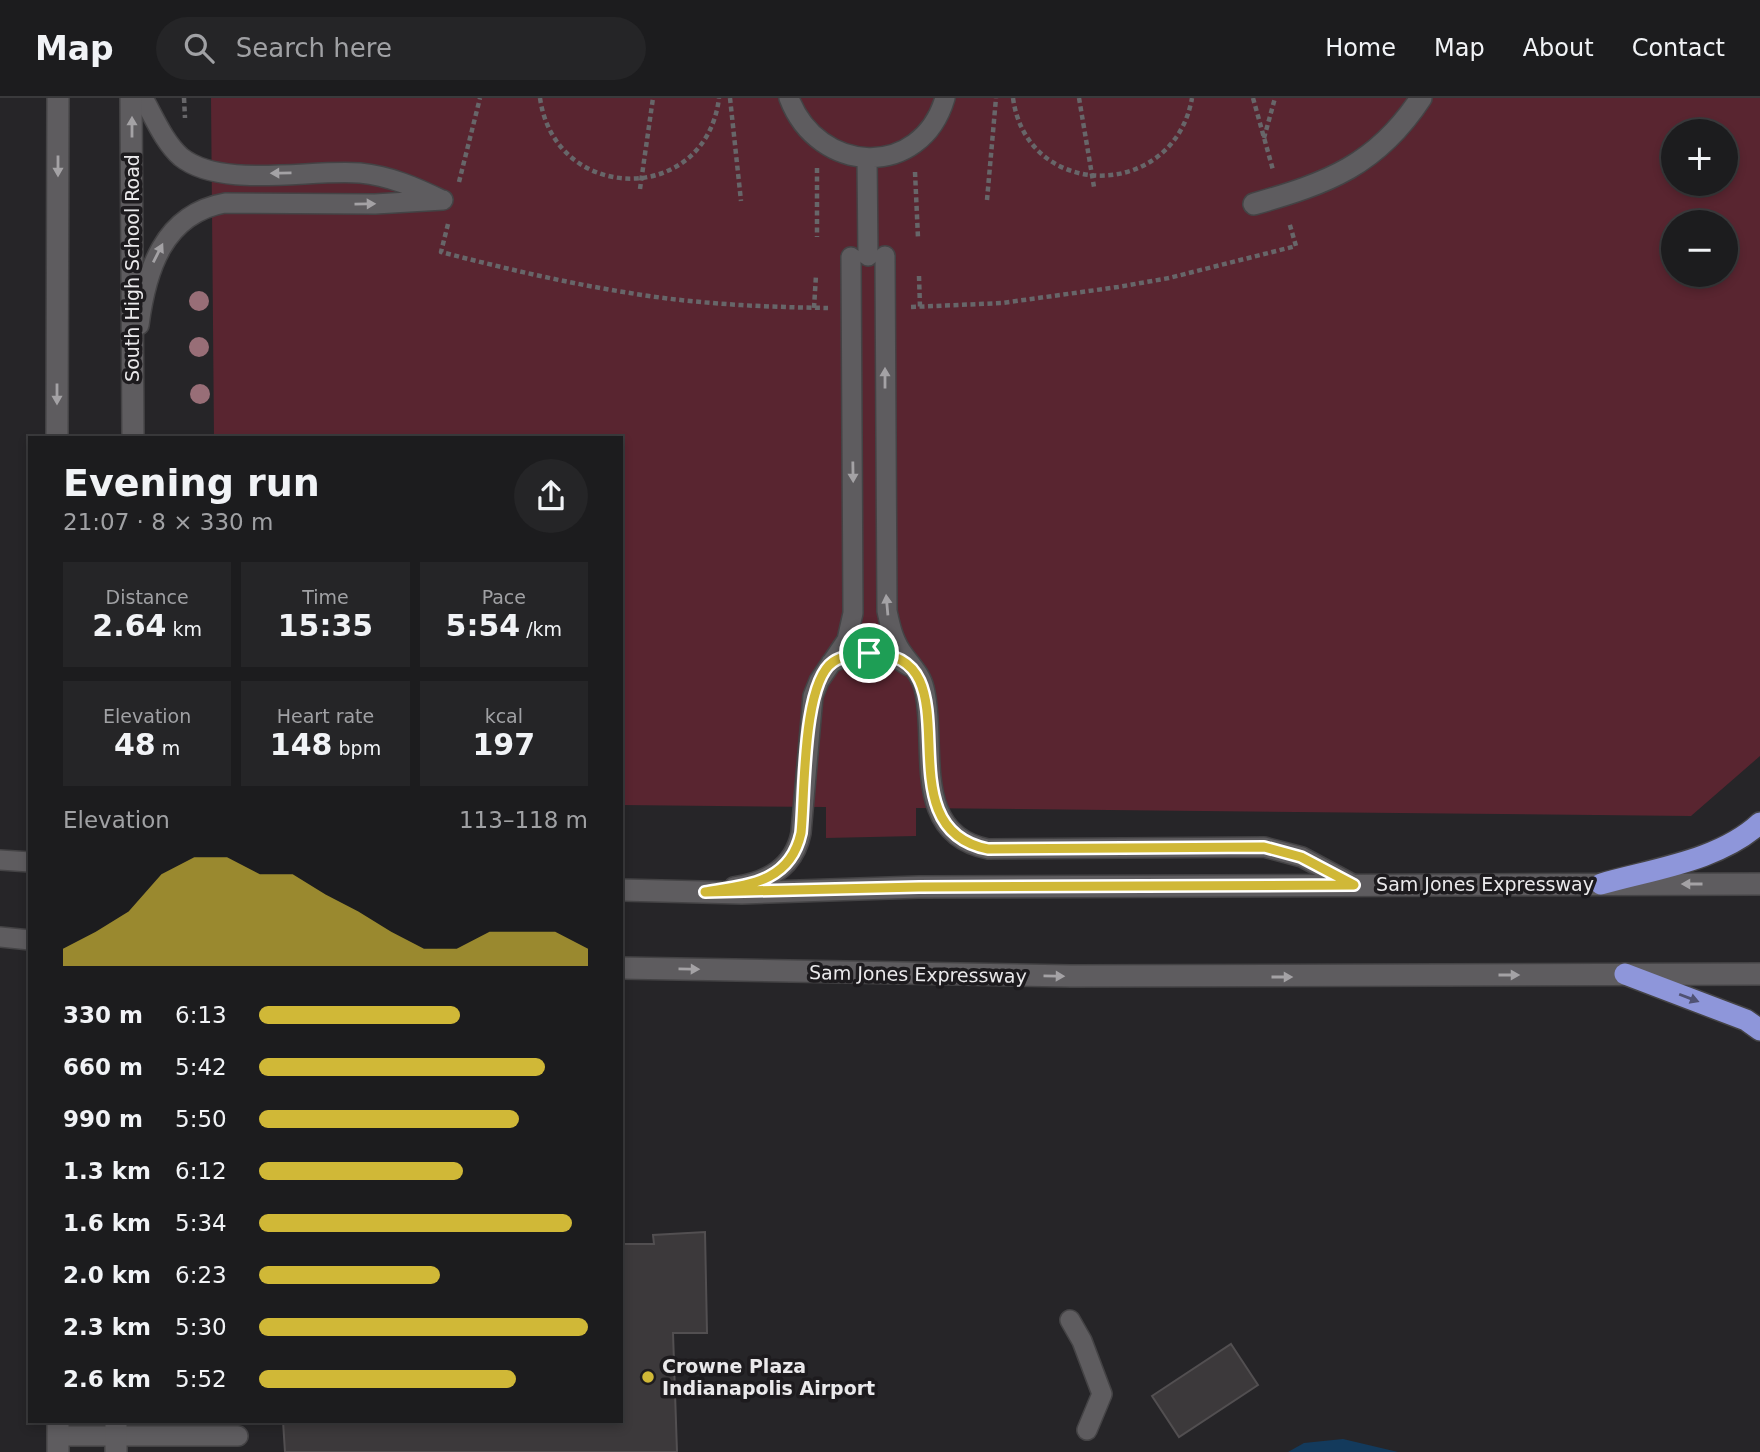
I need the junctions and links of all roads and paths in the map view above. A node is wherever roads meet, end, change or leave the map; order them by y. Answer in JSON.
{"nodes":[{"id":1,"x":58,"y":98,"type":"edge"},
{"id":2,"x":131,"y":98,"type":"edge"},
{"id":3,"x":143,"y":98,"type":"edge"},
{"id":4,"x":480,"y":98,"type":"edge"},
{"id":5,"x":540,"y":98,"type":"edge"},
{"id":6,"x":653,"y":98,"type":"edge"},
{"id":7,"x":719,"y":98,"type":"edge"},
{"id":8,"x":730,"y":98,"type":"edge"},
{"id":9,"x":789,"y":98,"type":"edge"},
{"id":10,"x":945,"y":98,"type":"edge"},
{"id":11,"x":996,"y":98,"type":"edge"},
{"id":12,"x":1013,"y":98,"type":"edge"},
{"id":13,"x":1079,"y":98,"type":"edge"},
{"id":14,"x":1192,"y":98,"type":"edge"},
{"id":15,"x":1253,"y":98,"type":"edge"},
{"id":16,"x":1275,"y":98,"type":"edge"},
{"id":17,"x":1421,"y":98,"type":"edge"},
{"id":18,"x":1264,"y":138,"type":"junction"},
{"id":19,"x":817,"y":139,"type":"junction"},
{"id":20,"x":914,"y":143,"type":"junction"},
{"id":21,"x":867,"y":158,"type":"junction"},
{"id":22,"x":228,"y":174,"type":"junction"},
{"id":23,"x":1092,"y":176,"type":"junction"},
{"id":24,"x":642,"y":178,"type":"junction"},
{"id":25,"x":1277,"y":181,"type":"dead end"},
{"id":26,"x":1094,"y":187,"type":"dead end"},
{"id":27,"x":457,"y":188,"type":"dead end"},
{"id":28,"x":640,"y":189,"type":"dead end"},
{"id":29,"x":987,"y":200,"type":"dead end"},
{"id":30,"x":741,"y":201,"type":"dead end"},
{"id":31,"x":229,"y":203,"type":"junction"},
{"id":32,"x":1254,"y":204,"type":"dead end"},
{"id":33,"x":1286,"y":215,"type":"dead end"},
{"id":34,"x":448,"y":223,"type":"dead end"},
{"id":35,"x":817,"y":237,"type":"dead end"},
{"id":36,"x":918,"y":238,"type":"dead end"},
{"id":37,"x":868,"y":256,"type":"junction"},
{"id":38,"x":816,"y":275,"type":"dead end"},
{"id":39,"x":919,"y":276,"type":"dead end"},
{"id":40,"x":908,"y":307,"type":"dead end"},
{"id":41,"x":920,"y":307,"type":"junction"},
{"id":42,"x":814,"y":308,"type":"junction"},
{"id":43,"x":840,"y":309,"type":"dead end"},
{"id":44,"x":133,"y":367,"type":"junction"},
{"id":45,"x":57,"y":436,"type":"edge"},
{"id":46,"x":134,"y":436,"type":"edge"},
{"id":47,"x":831,"y":663,"type":"junction"},
{"id":48,"x":917,"y":672,"type":"junction"},
{"id":49,"x":1760,"y":823,"type":"edge"},
{"id":50,"x":0,"y":860,"type":"edge"},
{"id":51,"x":28,"y":862,"type":"edge"},
{"id":52,"x":1601,"y":884,"type":"junction"},
{"id":53,"x":1760,"y":884,"type":"edge"},
{"id":54,"x":1354,"y":885,"type":"junction"},
{"id":55,"x":623,"y":888,"type":"edge"},
{"id":56,"x":705,"y":892,"type":"junction"},
{"id":57,"x":0,"y":937,"type":"edge"},
{"id":58,"x":28,"y":940,"type":"edge"},
{"id":59,"x":623,"y":968,"type":"edge"},
{"id":60,"x":1625,"y":974,"type":"junction"},
{"id":61,"x":1760,"y":974,"type":"edge"},
{"id":62,"x":1760,"y":1030,"type":"edge"},
{"id":63,"x":1070,"y":1320,"type":"dead end"},
{"id":64,"x":1087,"y":1430,"type":"dead end"},
{"id":65,"x":58,"y":1436,"type":"edge"},
{"id":66,"x":238,"y":1436,"type":"edge"},
{"id":67,"x":116,"y":1437,"type":"edge"}],
"edges":[{"from":1,"to":45,"type":"street","one_way":true},
{"from":44,"to":2,"type":"street","name":"South High School Road","one_way":true},
{"from":3,"to":22,"type":"lane"},
{"from":4,"to":27,"type":"path"},
{"from":5,"to":24,"type":"path"},
{"from":6,"to":24,"type":"path"},
{"from":7,"to":24,"type":"path"},
{"from":8,"to":30,"type":"path"},
{"from":9,"to":19,"type":"lane"},
{"from":10,"to":20,"type":"lane"},
{"from":11,"to":29,"type":"path"},
{"from":12,"to":23,"type":"path"},
{"from":13,"to":23,"type":"path"},
{"from":14,"to":23,"type":"path"},
{"from":15,"to":18,"type":"path"},
{"from":16,"to":18,"type":"path"},
{"from":17,"to":32,"type":"street"},
{"from":18,"to":25,"type":"path"},
{"from":19,"to":21,"type":"lane"},
{"from":19,"to":35,"type":"path"},
{"from":20,"to":21,"type":"lane"},
{"from":20,"to":36,"type":"path"},
{"from":21,"to":37,"type":"lane"},
{"from":22,"to":31,"type":"lane"},
{"from":31,"to":22,"type":"lane","one_way":true},
{"from":23,"to":26,"type":"path"},
{"from":24,"to":28,"type":"path"},
{"from":44,"to":31,"type":"lane","one_way":true},
{"from":33,"to":41,"type":"path"},
{"from":34,"to":42,"type":"path"},
{"from":37,"to":47,"type":"lane","one_way":true},
{"from":48,"to":37,"type":"lane","one_way":true},
{"from":38,"to":42,"type":"path"},
{"from":39,"to":41,"type":"path"},
{"from":40,"to":41,"type":"path"},
{"from":42,"to":43,"type":"path"},
{"from":44,"to":46,"type":"street","name":"South High School Road"},
{"from":47,"to":48,"type":"lane"},
{"from":47,"to":56,"type":"lane"},
{"from":48,"to":54,"type":"lane"},
{"from":49,"to":52,"type":"highway"},
{"from":50,"to":51,"type":"lane"},
{"from":53,"to":52,"type":"street","name":"Sam Jones Expressway","one_way":true},
{"from":52,"to":54,"type":"street","name":"Sam Jones Expressway"},
{"from":54,"to":56,"type":"street","name":"Sam Jones Expressway"},
{"from":55,"to":56,"type":"street","name":"Sam Jones Expressway"},
{"from":57,"to":58,"type":"lane"},
{"from":59,"to":60,"type":"street","name":"Sam Jones Expressway","one_way":true},
{"from":60,"to":61,"type":"street","name":"Sam Jones Expressway"},
{"from":60,"to":62,"type":"highway","one_way":true},
{"from":63,"to":64,"type":"lane"},
{"from":65,"to":67,"type":"lane"},
{"from":66,"to":67,"type":"lane"}]}
